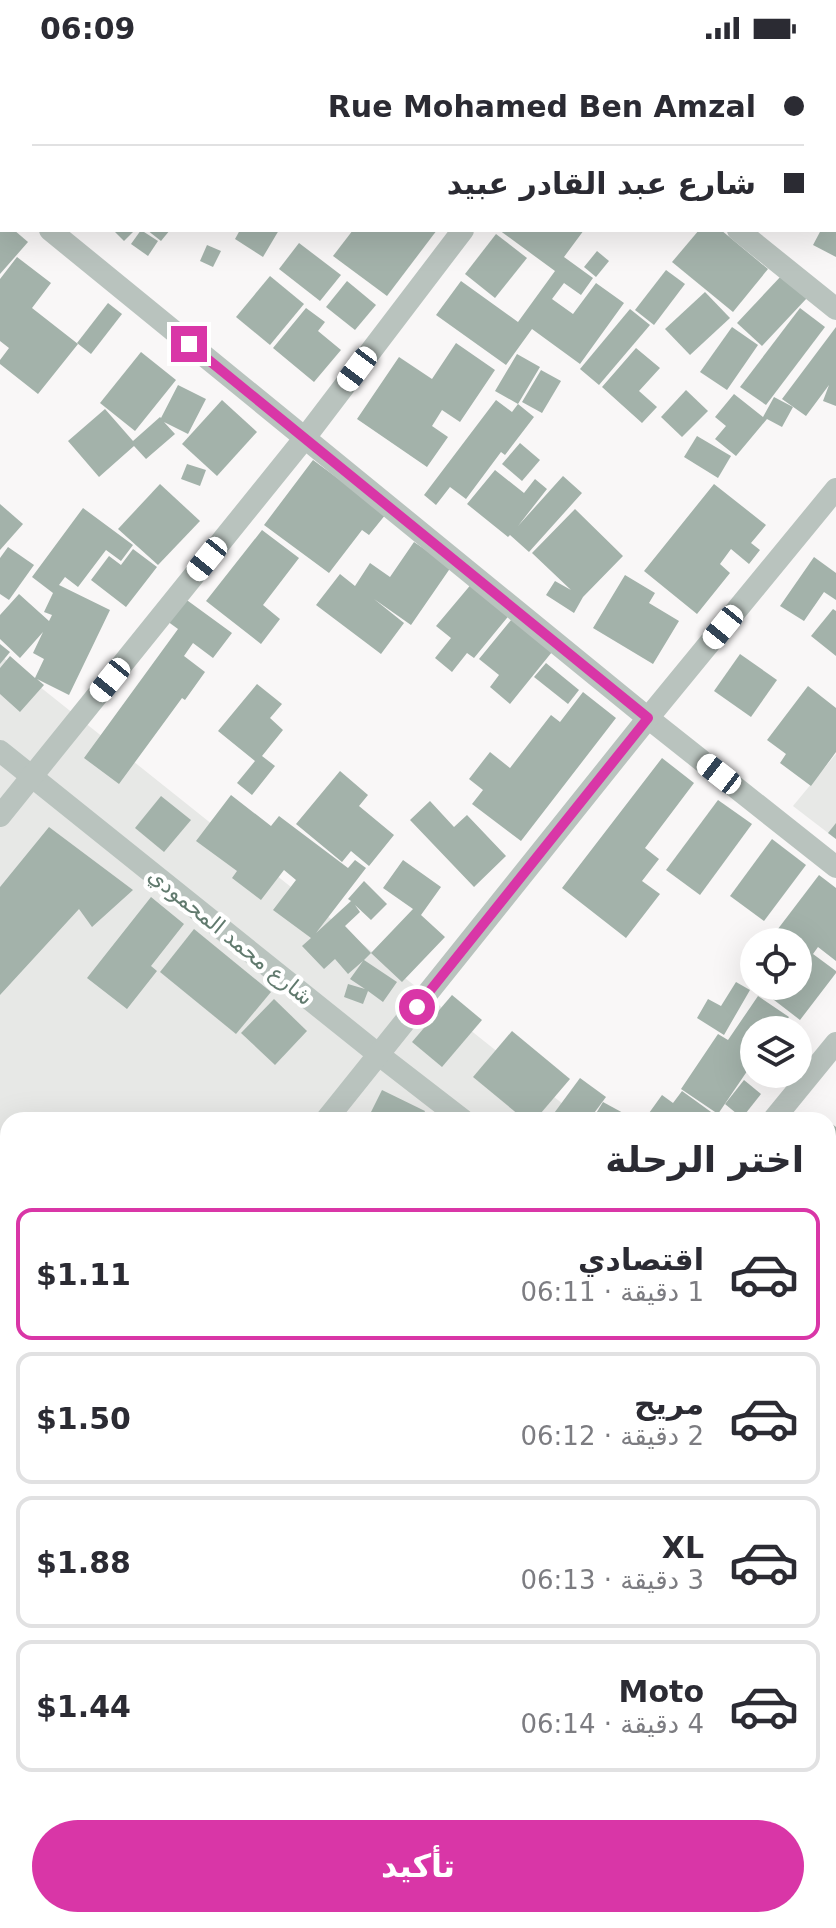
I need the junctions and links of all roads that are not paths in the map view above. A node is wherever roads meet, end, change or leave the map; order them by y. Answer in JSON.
{"nodes":[{"id":1,"x":52,"y":232,"type":"edge"},
{"id":2,"x":461,"y":232,"type":"edge"},
{"id":3,"x":740,"y":232,"type":"edge"},
{"id":4,"x":836,"y":309,"type":"edge"},
{"id":5,"x":304,"y":439,"type":"junction"},
{"id":6,"x":836,"y":489,"type":"edge"},
{"id":7,"x":648,"y":718,"type":"junction"},
{"id":8,"x":0,"y":751,"type":"edge"},
{"id":9,"x":32,"y":777,"type":"junction"},
{"id":10,"x":0,"y":816,"type":"edge"},
{"id":11,"x":836,"y":867,"type":"edge"},
{"id":12,"x":836,"y":1043,"type":"edge"},
{"id":13,"x":379,"y":1055,"type":"junction"},
{"id":14,"x":333,"y":1112,"type":"edge"},
{"id":15,"x":453,"y":1112,"type":"edge"},
{"id":16,"x":780,"y":1112,"type":"edge"}],
"edges":[{"from":1,"to":5,"type":"street"},
{"from":2,"to":5,"type":"street"},
{"from":3,"to":4,"type":"street"},
{"from":5,"to":7,"type":"street"},
{"from":5,"to":9,"type":"street"},
{"from":6,"to":7,"type":"street"},
{"from":7,"to":11,"type":"street"},
{"from":7,"to":13,"type":"street"},
{"from":8,"to":9,"type":"street","name":"شارع محمد المحمودي"},
{"from":9,"to":10,"type":"street"},
{"from":9,"to":13,"type":"street","name":"شارع محمد المحمودي"},
{"from":12,"to":16,"type":"street"},
{"from":13,"to":14,"type":"street"},
{"from":13,"to":15,"type":"street","name":"شارع محمد المحمودي"}]}
